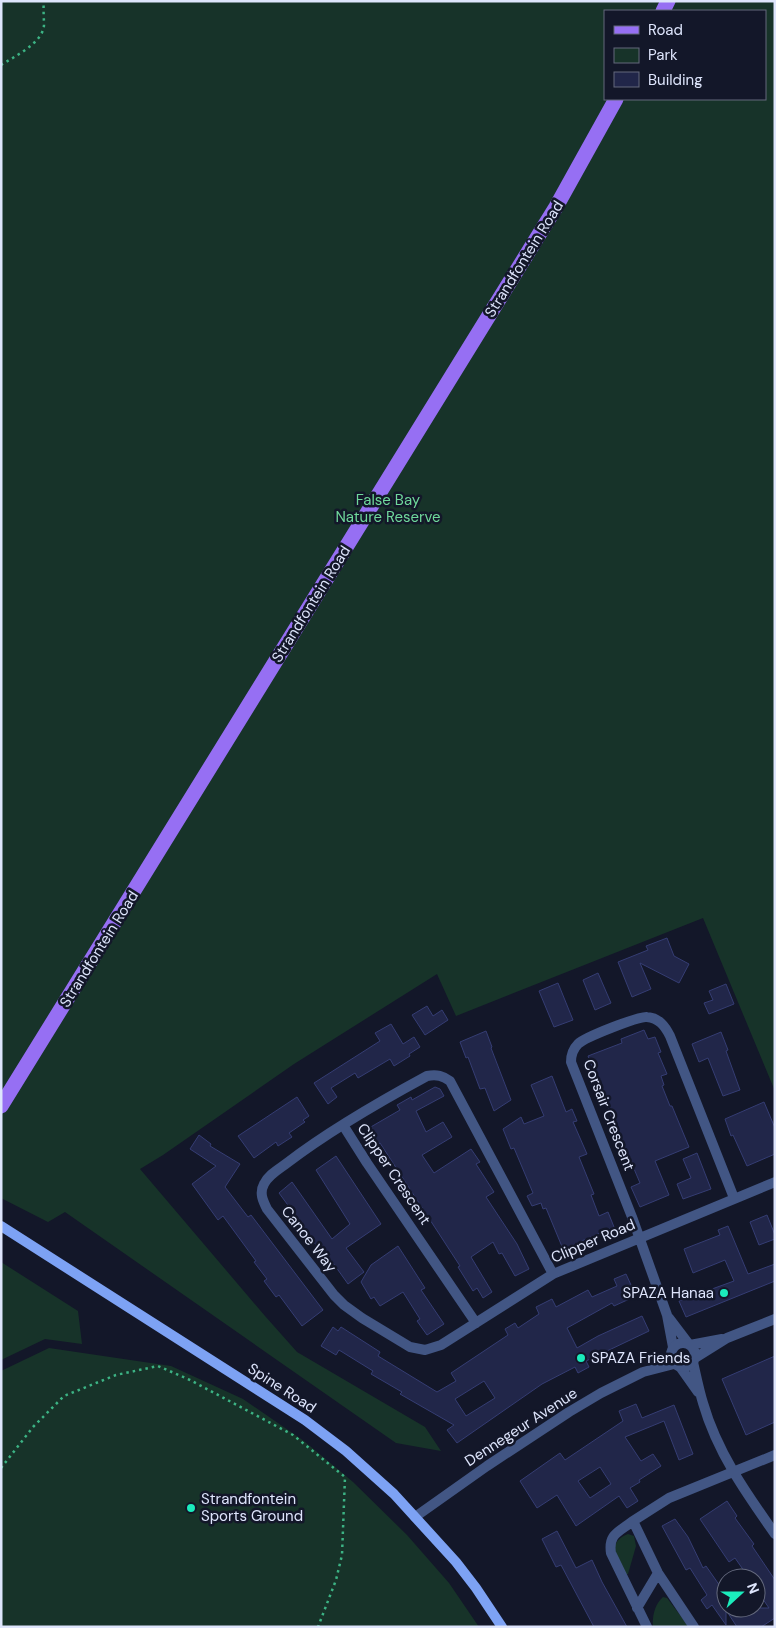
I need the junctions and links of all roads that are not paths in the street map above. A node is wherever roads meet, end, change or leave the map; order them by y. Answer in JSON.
{"nodes":[{"id":1,"x":615,"y":100,"type":"edge"},
{"id":2,"x":1,"y":1106,"type":"edge"},
{"id":3,"x":343,"y":1125,"type":"junction"},
{"id":4,"x":775,"y":1182,"type":"edge"},
{"id":5,"x":734,"y":1198,"type":"junction"},
{"id":6,"x":1,"y":1226,"type":"edge"},
{"id":7,"x":638,"y":1237,"type":"junction"},
{"id":8,"x":554,"y":1274,"type":"junction"},
{"id":9,"x":667,"y":1315,"type":"junction"},
{"id":10,"x":775,"y":1318,"type":"edge"},
{"id":11,"x":476,"y":1323,"type":"junction"},
{"id":12,"x":728,"y":1338,"type":"junction"},
{"id":13,"x":689,"y":1344,"type":"junction"},
{"id":14,"x":433,"y":1349,"type":"joint"},
{"id":15,"x":675,"y":1358,"type":"junction"},
{"id":16,"x":694,"y":1360,"type":"junction"},
{"id":17,"x":701,"y":1397,"type":"junction"},
{"id":18,"x":775,"y":1455,"type":"edge"},
{"id":19,"x":733,"y":1472,"type":"junction"},
{"id":20,"x":415,"y":1516,"type":"junction"},
{"id":21,"x":633,"y":1521,"type":"junction"},
{"id":22,"x":775,"y":1534,"type":"edge"},
{"id":23,"x":658,"y":1574,"type":"junction"},
{"id":24,"x":637,"y":1608,"type":"junction"},
{"id":25,"x":502,"y":1627,"type":"edge"},
{"id":26,"x":647,"y":1627,"type":"edge"},
{"id":27,"x":694,"y":1627,"type":"edge"}],
"edges":[{"from":1,"to":2,"type":"main road","name":"Strandfontein Road"},
{"from":3,"to":8,"type":"street","name":"Clipper Crescent"},
{"from":3,"to":11,"type":"street","name":"Clipper Crescent"},
{"from":3,"to":14,"type":"street","name":"Canoe Way"},
{"from":4,"to":5,"type":"street","name":"Clipper Road"},
{"from":5,"to":7,"type":"street","name":"Clipper Road"},
{"from":5,"to":7,"type":"street","name":"Corsair Crescent"},
{"from":6,"to":20,"type":"main road","name":"Spine Road"},
{"from":7,"to":8,"type":"street","name":"Clipper Road"},
{"from":7,"to":9,"type":"street","name":"Corsair Crescent"},
{"from":8,"to":11,"type":"street","name":"Clipper Road"},
{"from":9,"to":13,"type":"street"},
{"from":9,"to":15,"type":"street"},
{"from":10,"to":12,"type":"street"},
{"from":11,"to":14,"type":"street","name":"Clipper Road"},
{"from":12,"to":13,"type":"street"},
{"from":12,"to":16,"type":"street"},
{"from":13,"to":15,"type":"street"},
{"from":13,"to":16,"type":"street"},
{"from":15,"to":16,"type":"street"},
{"from":15,"to":17,"type":"street"},
{"from":15,"to":20,"type":"street","name":"Dennegeur Avenue"},
{"from":16,"to":17,"type":"street"},
{"from":17,"to":19,"type":"street"},
{"from":18,"to":19,"type":"street"},
{"from":19,"to":21,"type":"street"},
{"from":19,"to":22,"type":"street"},
{"from":20,"to":25,"type":"main road","name":"Spine Road"},
{"from":21,"to":23,"type":"street"},
{"from":21,"to":24,"type":"street"},
{"from":23,"to":24,"type":"street"},
{"from":23,"to":27,"type":"street"},
{"from":24,"to":26,"type":"street"}]}
